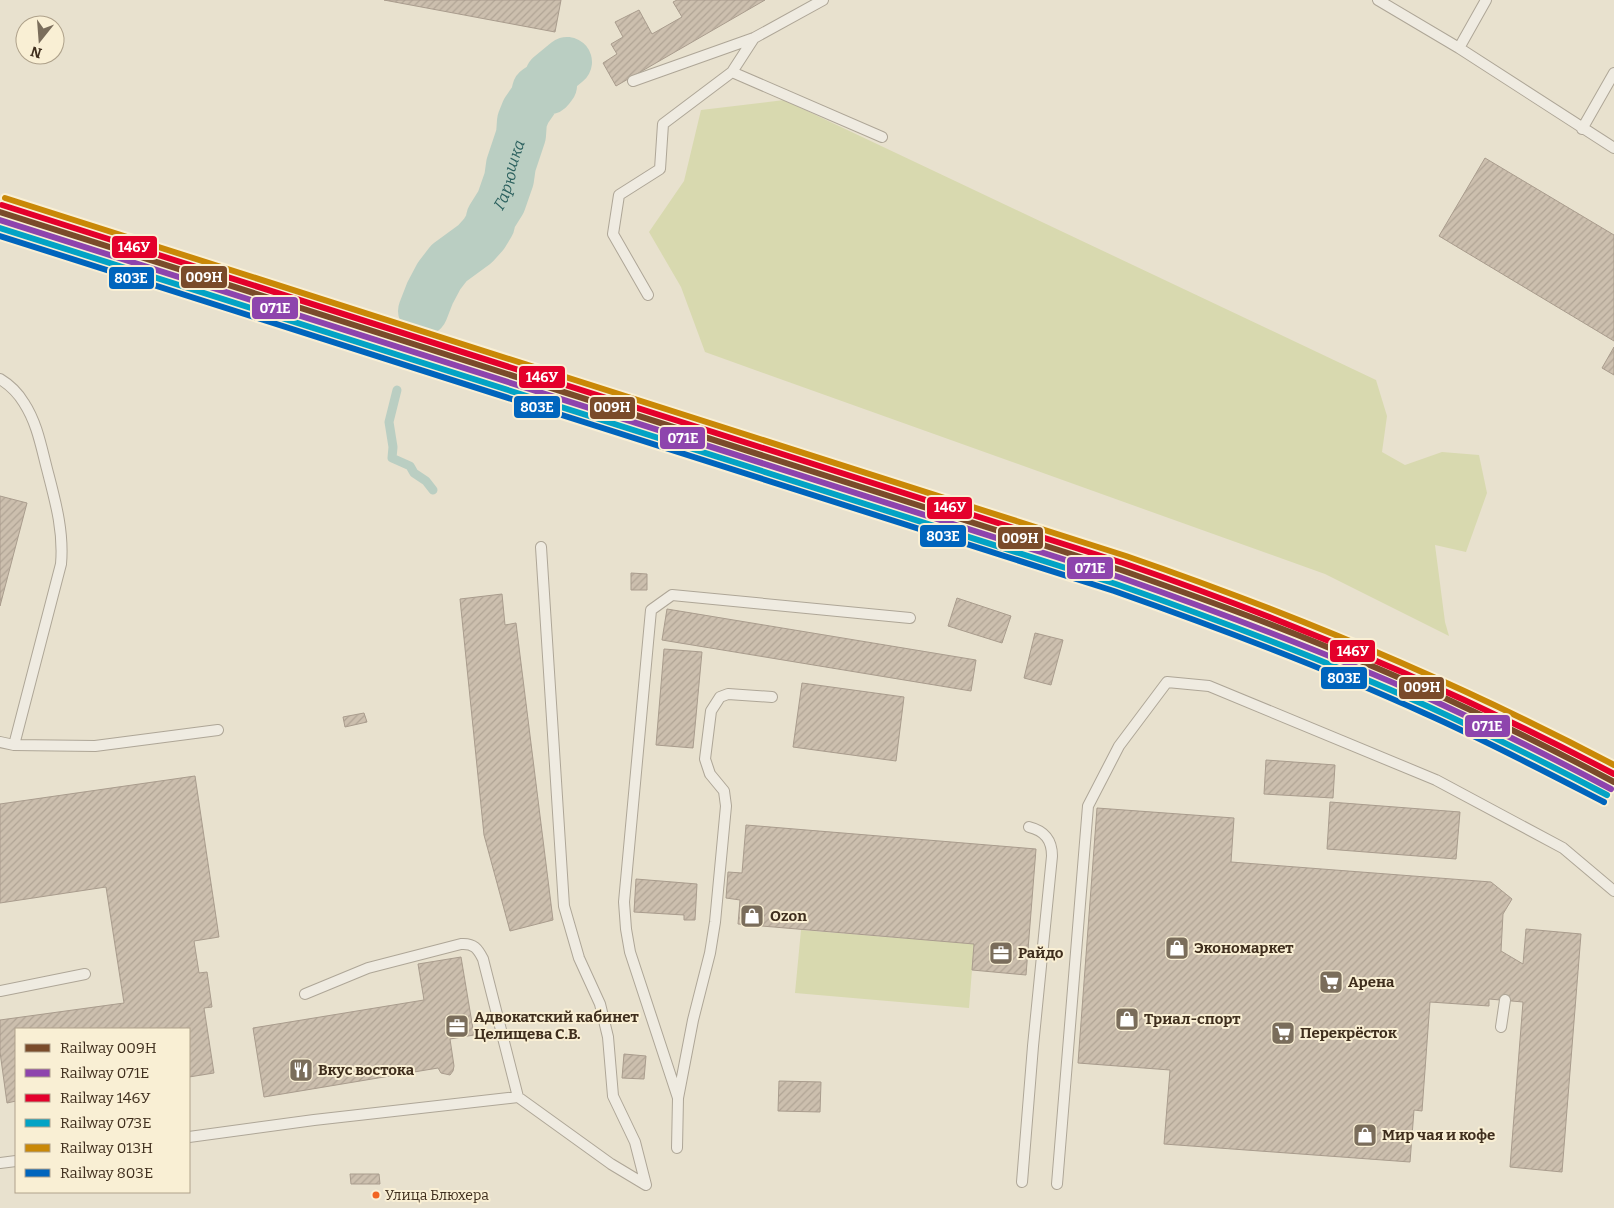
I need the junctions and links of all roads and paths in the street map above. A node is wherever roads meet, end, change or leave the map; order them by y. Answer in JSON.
{"nodes":[{"id":1,"x":823,"y":0,"type":"edge"},
{"id":2,"x":1378,"y":0,"type":"edge"},
{"id":3,"x":1486,"y":0,"type":"edge"},
{"id":4,"x":754,"y":38,"type":"junction"},
{"id":5,"x":1459,"y":48,"type":"junction"},
{"id":6,"x":732,"y":72,"type":"junction"},
{"id":7,"x":1614,"y":73,"type":"edge"},
{"id":8,"x":633,"y":81,"type":"dead end"},
{"id":9,"x":1582,"y":129,"type":"junction"},
{"id":10,"x":882,"y":137,"type":"dead end"},
{"id":11,"x":1614,"y":148,"type":"edge"},
{"id":12,"x":648,"y":295,"type":"dead end"},
{"id":13,"x":0,"y":378,"type":"edge"},
{"id":14,"x":541,"y":546,"type":"dead end"},
{"id":15,"x":910,"y":618,"type":"dead end"},
{"id":16,"x":772,"y":697,"type":"dead end"},
{"id":17,"x":218,"y":730,"type":"dead end"},
{"id":18,"x":0,"y":742,"type":"edge"},
{"id":19,"x":14,"y":745,"type":"junction"},
{"id":20,"x":1029,"y":827,"type":"dead end"},
{"id":21,"x":1614,"y":892,"type":"edge"},
{"id":22,"x":85,"y":974,"type":"dead end"},
{"id":23,"x":0,"y":991,"type":"edge"},
{"id":24,"x":305,"y":994,"type":"dead end"},
{"id":25,"x":1504,"y":1000,"type":"dead end"},
{"id":26,"x":1501,"y":1027,"type":"dead end"},
{"id":27,"x":518,"y":1097,"type":"junction"},
{"id":28,"x":678,"y":1098,"type":"junction"},
{"id":29,"x":190,"y":1137,"type":"edge"},
{"id":30,"x":677,"y":1148,"type":"dead end"},
{"id":31,"x":15,"y":1161,"type":"edge"},
{"id":32,"x":0,"y":1163,"type":"edge"},
{"id":33,"x":1022,"y":1182,"type":"dead end"},
{"id":34,"x":1057,"y":1184,"type":"dead end"}],
"edges":[{"from":1,"to":4,"type":"lane"},
{"from":2,"to":5,"type":"lane"},
{"from":3,"to":5,"type":"lane"},
{"from":4,"to":6,"type":"lane"},
{"from":4,"to":8,"type":"lane"},
{"from":5,"to":9,"type":"lane"},
{"from":6,"to":10,"type":"lane"},
{"from":6,"to":12,"type":"lane"},
{"from":7,"to":9,"type":"lane"},
{"from":9,"to":11,"type":"lane"},
{"from":13,"to":19,"type":"lane"},
{"from":14,"to":27,"type":"lane"},
{"from":15,"to":28,"type":"lane"},
{"from":16,"to":28,"type":"lane"},
{"from":17,"to":19,"type":"lane"},
{"from":18,"to":19,"type":"lane"},
{"from":20,"to":33,"type":"lane"},
{"from":21,"to":34,"type":"lane"},
{"from":22,"to":23,"type":"lane"},
{"from":24,"to":27,"type":"lane"},
{"from":25,"to":26,"type":"lane"},
{"from":27,"to":29,"type":"lane"},
{"from":28,"to":30,"type":"lane"},
{"from":31,"to":32,"type":"lane"}]}
